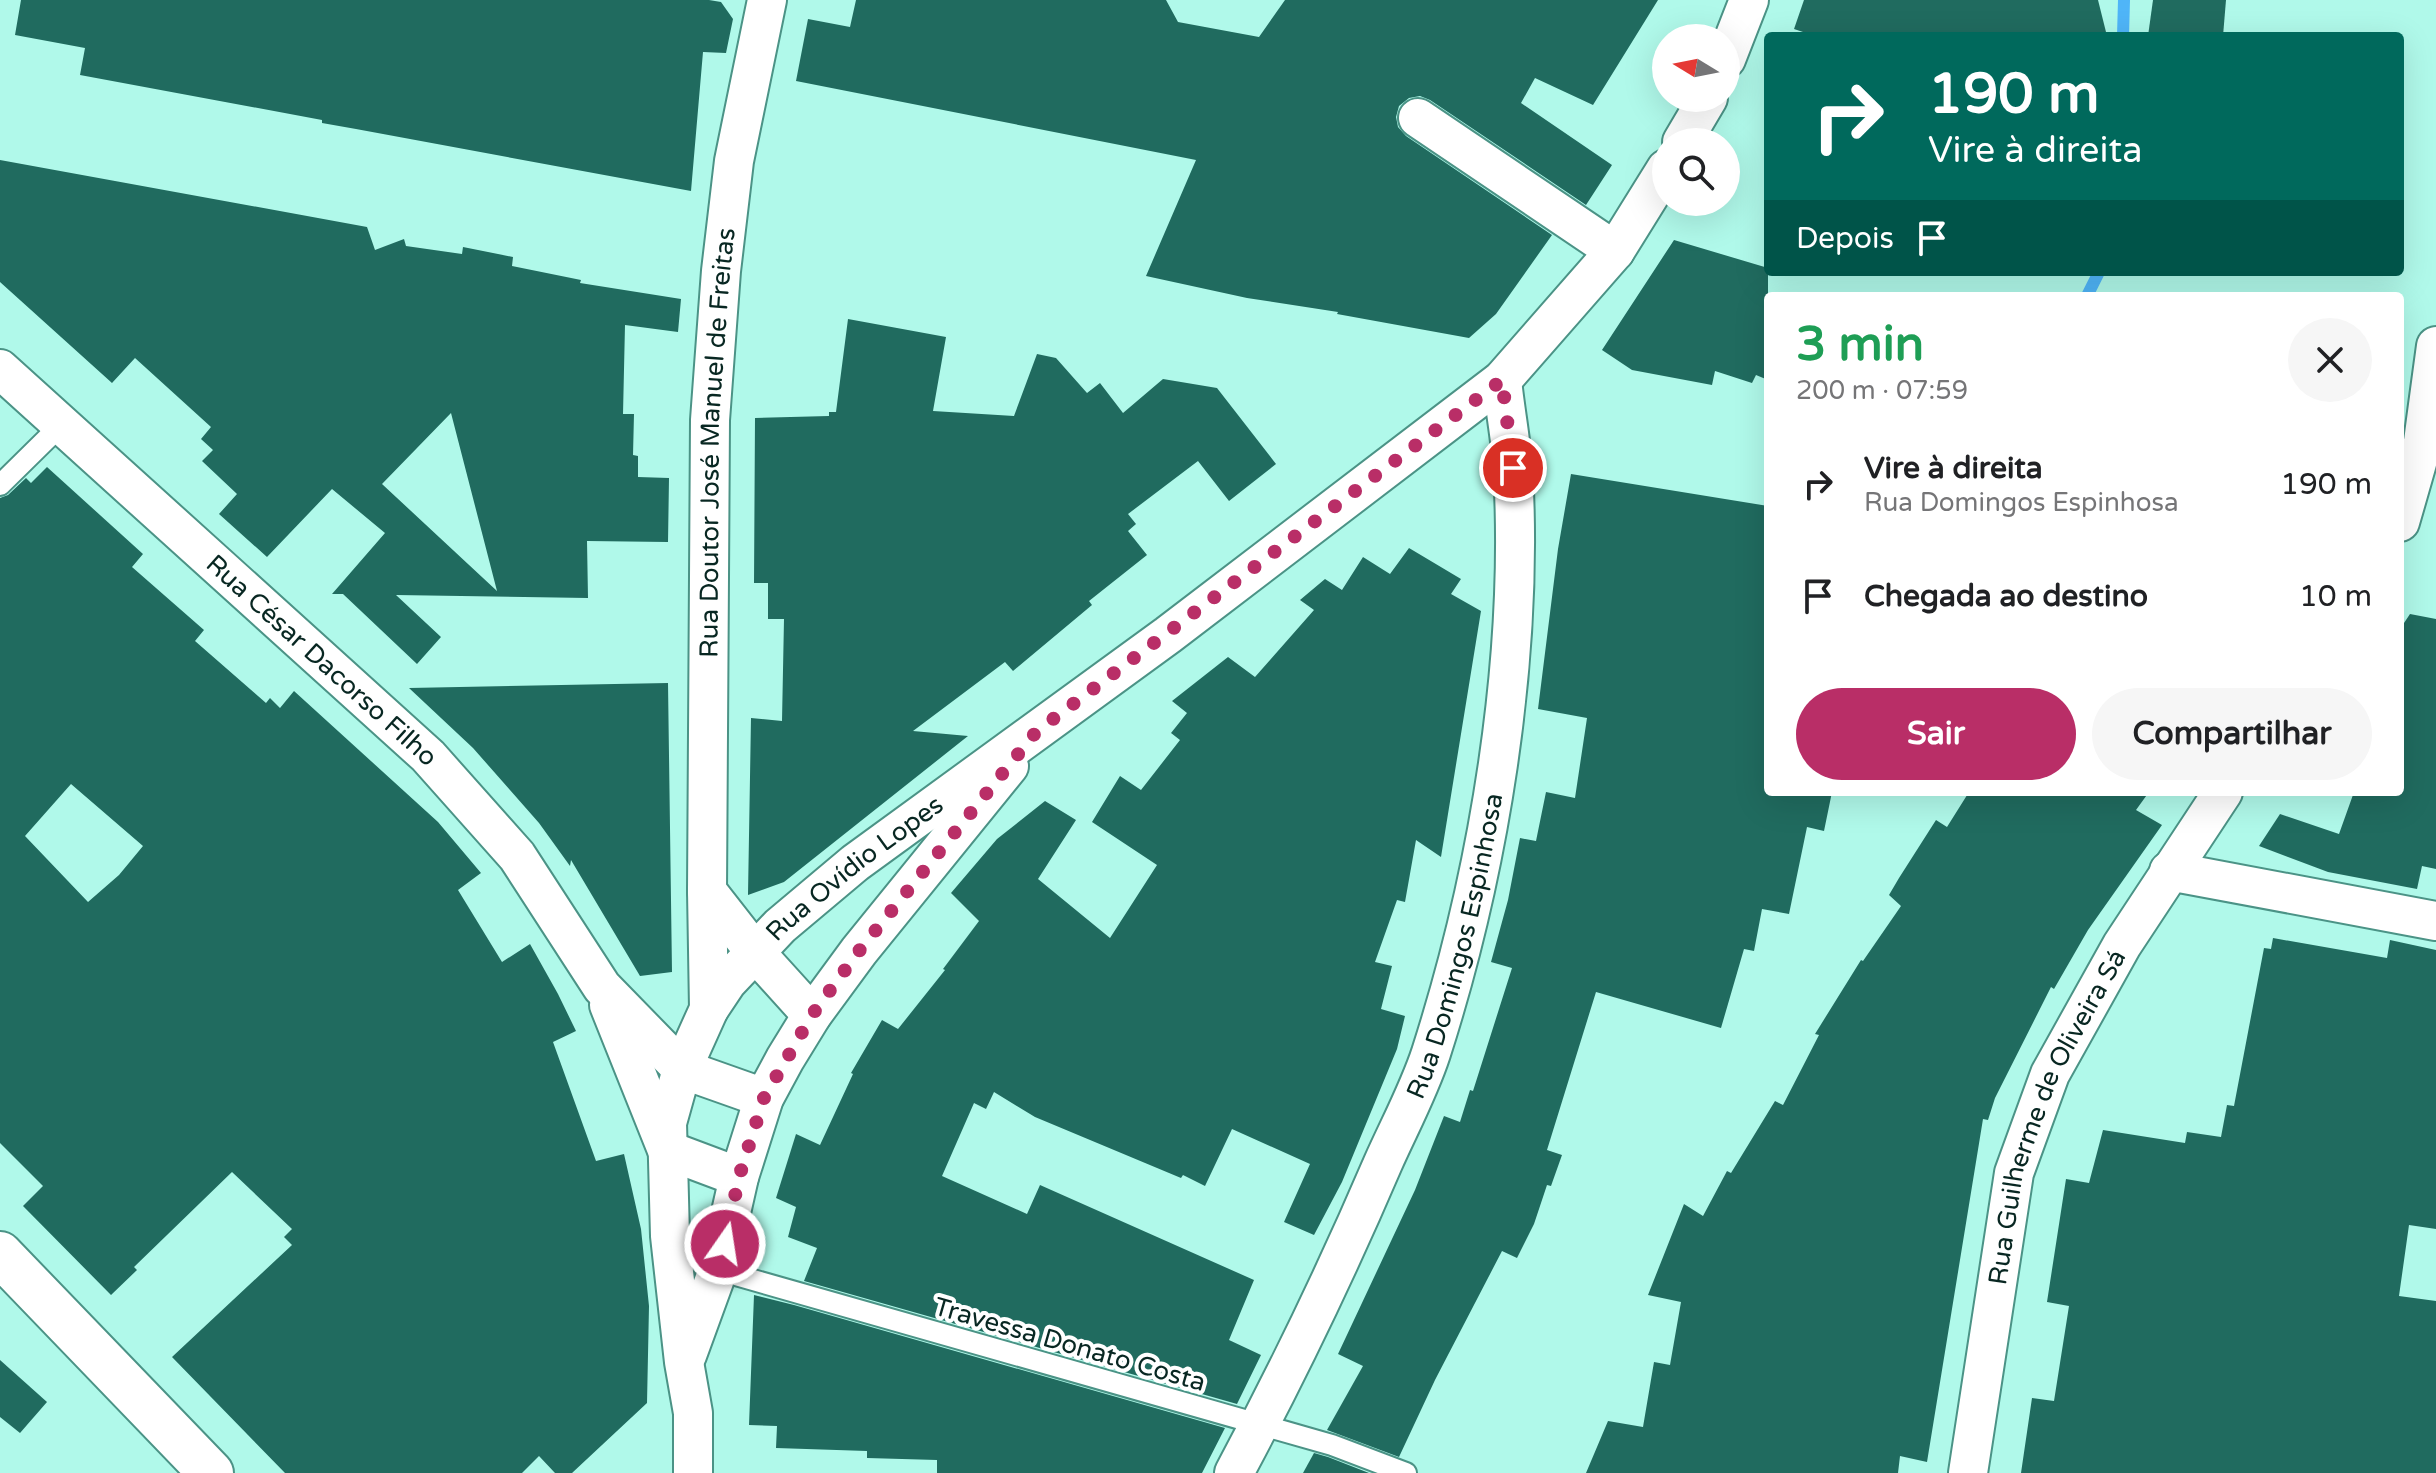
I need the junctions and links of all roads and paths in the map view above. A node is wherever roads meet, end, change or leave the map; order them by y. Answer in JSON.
{"nodes":[{"id":1,"x":767,"y":0,"type":"edge"},
{"id":2,"x":1749,"y":0,"type":"edge"},
{"id":3,"x":1740,"y":24,"type":"edge"},
{"id":4,"x":1418,"y":118,"type":"dead end"},
{"id":5,"x":1652,"y":192,"type":"edge"},
{"id":6,"x":1615,"y":251,"type":"junction"},
{"id":7,"x":2436,"y":346,"type":"edge"},
{"id":8,"x":0,"y":369,"type":"edge"},
{"id":9,"x":1502,"y":380,"type":"junction"},
{"id":10,"x":61,"y":425,"type":"junction"},
{"id":11,"x":0,"y":485,"type":"edge"},
{"id":12,"x":2404,"y":508,"type":"edge"},
{"id":13,"x":1036,"y":732,"type":"junction"},
{"id":14,"x":2220,"y":796,"type":"edge"},
{"id":15,"x":2169,"y":871,"type":"junction"},
{"id":16,"x":707,"y":891,"type":"junction"},
{"id":17,"x":2436,"y":921,"type":"edge"},
{"id":18,"x":754,"y":951,"type":"junction"},
{"id":19,"x":602,"y":987,"type":"junction"},
{"id":20,"x":709,"y":1009,"type":"junction"},
{"id":21,"x":812,"y":1015,"type":"junction"},
{"id":22,"x":682,"y":1069,"type":"junction"},
{"id":23,"x":764,"y":1098,"type":"junction"},
{"id":24,"x":667,"y":1150,"type":"junction"},
{"id":25,"x":739,"y":1177,"type":"junction"},
{"id":26,"x":0,"y":1254,"type":"edge"},
{"id":27,"x":718,"y":1270,"type":"junction"},
{"id":28,"x":684,"y":1362,"type":"junction"},
{"id":29,"x":1260,"y":1425,"type":"junction"},
{"id":30,"x":211,"y":1473,"type":"edge"},
{"id":31,"x":693,"y":1473,"type":"edge"},
{"id":32,"x":1234,"y":1473,"type":"edge"},
{"id":33,"x":1406,"y":1473,"type":"edge"},
{"id":34,"x":1968,"y":1473,"type":"edge"}],
"edges":[{"from":1,"to":16,"type":"street","name":"Rua Doutor José Manuel de Freitas"},
{"from":2,"to":3,"type":"street"},
{"from":4,"to":6,"type":"street"},
{"from":5,"to":6,"type":"street","name":"Rua Ovídio Lopes"},
{"from":6,"to":9,"type":"street","name":"Rua Ovídio Lopes"},
{"from":7,"to":12,"type":"street"},
{"from":8,"to":10,"type":"street","name":"Rua César Dacorso Filho"},
{"from":9,"to":13,"type":"street","name":"Rua Ovídio Lopes"},
{"from":9,"to":29,"type":"street","name":"Rua Domingos Espinhosa"},
{"from":10,"to":11,"type":"lane"},
{"from":10,"to":19,"type":"street","name":"Rua César Dacorso Filho"},
{"from":13,"to":18,"type":"street","name":"Rua Ovídio Lopes"},
{"from":13,"to":21,"type":"street","name":"Rua Ovídio Lopes"},
{"from":14,"to":15,"type":"street","name":"Rua Guilherme de Oliveira Sá"},
{"from":15,"to":17,"type":"street"},
{"from":15,"to":34,"type":"street","name":"Rua Guilherme de Oliveira Sá"},
{"from":16,"to":18,"type":"street"},
{"from":16,"to":20,"type":"street","name":"Rua Doutor José Manuel de Freitas"},
{"from":18,"to":20,"type":"street","name":"Rua Ovídio Lopes"},
{"from":18,"to":21,"type":"street","name":"Rua Ovídio Lopes"},
{"from":19,"to":22,"type":"street","name":"Rua César Dacorso Filho"},
{"from":19,"to":24,"type":"street","name":"Rua César Dacorso Filho"},
{"from":20,"to":22,"type":"street","name":"Rua Doutor José Manuel de Freitas"},
{"from":21,"to":23,"type":"street","name":"Rua Ovídio Lopes"},
{"from":22,"to":23,"type":"street"},
{"from":22,"to":24,"type":"street","name":"Rua Doutor José Manuel de Freitas"},
{"from":23,"to":25,"type":"street","name":"Rua Ovídio Lopes"},
{"from":24,"to":25,"type":"street"},
{"from":24,"to":28,"type":"street","name":"Rua Doutor José Manuel de Freitas"},
{"from":25,"to":27,"type":"street","name":"Rua Ovídio Lopes"},
{"from":26,"to":30,"type":"main road"},
{"from":27,"to":28,"type":"street"},
{"from":27,"to":29,"type":"lane","name":"Travessa Donato Costa"},
{"from":28,"to":31,"type":"street","name":"Rua Doutor José Manuel de Freitas"},
{"from":29,"to":32,"type":"street","name":"Rua Domingos Espinhosa"},
{"from":29,"to":33,"type":"lane","name":"Travessa Donato Costa"}]}
